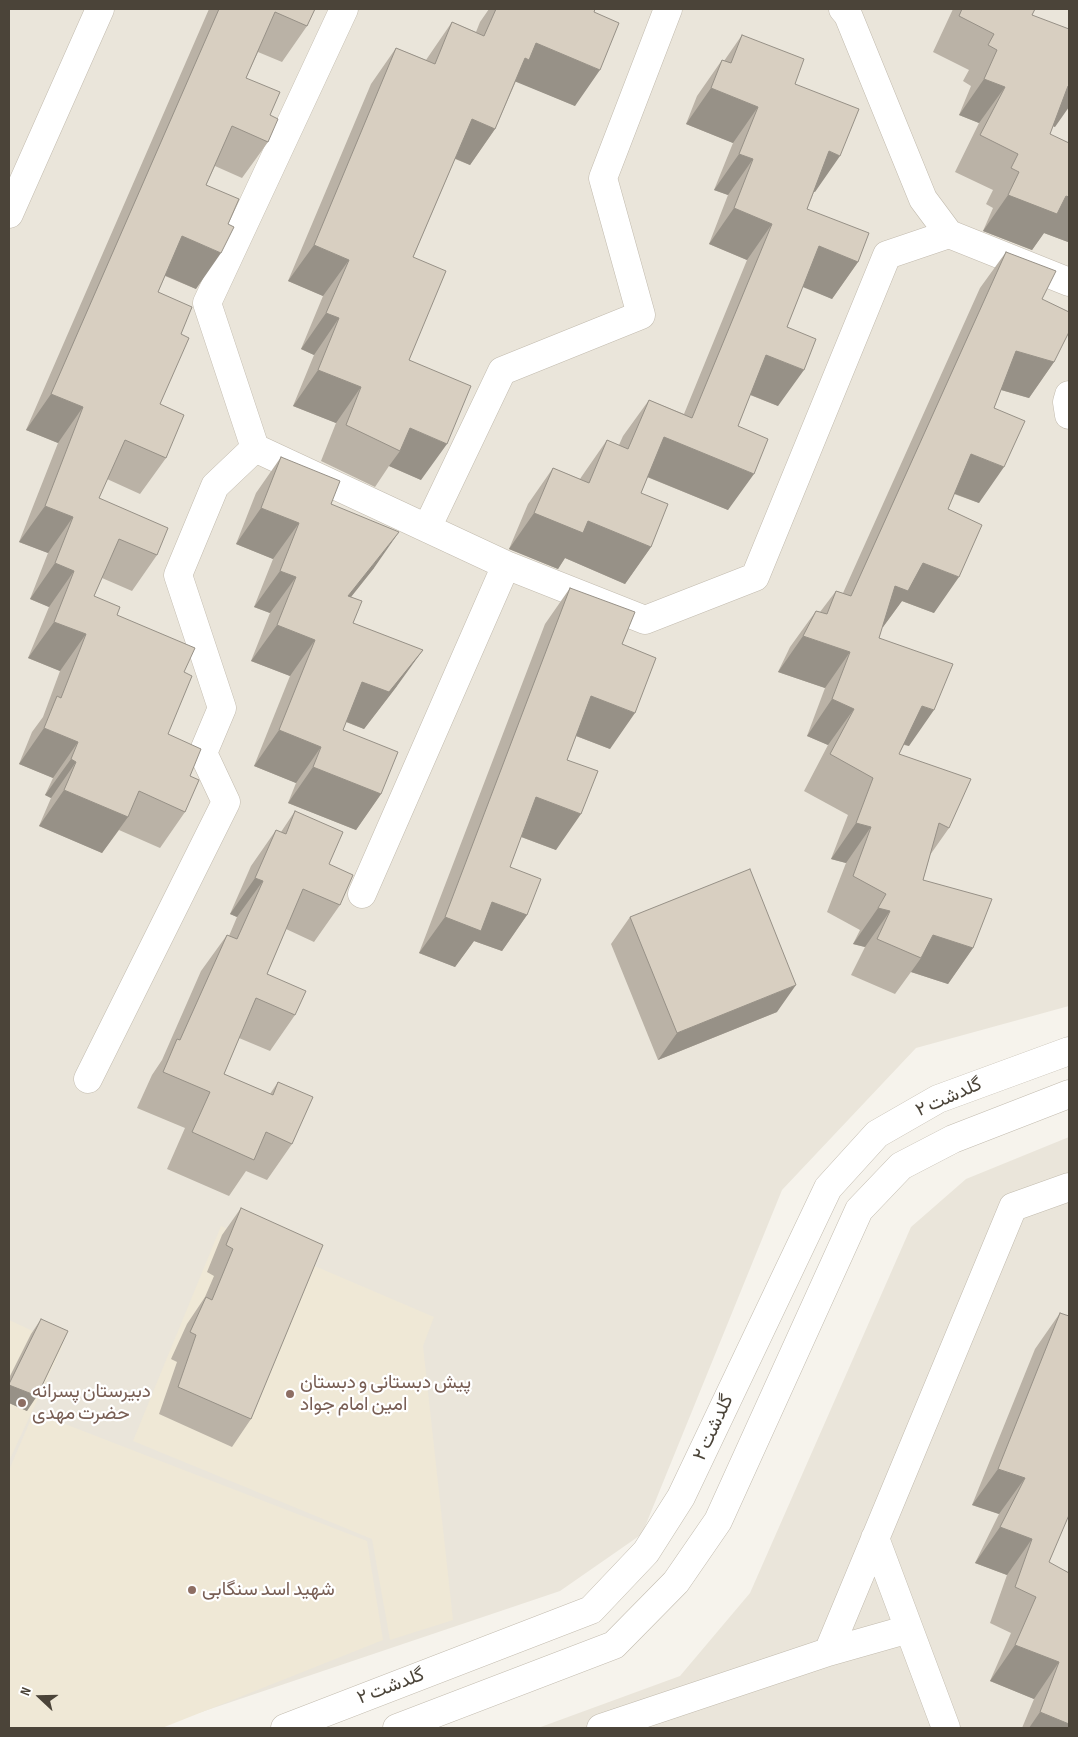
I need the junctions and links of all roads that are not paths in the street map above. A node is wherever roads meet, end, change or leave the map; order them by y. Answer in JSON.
{"nodes":[{"id":1,"x":100,"y":9,"type":"edge"},
{"id":2,"x":344,"y":9,"type":"edge"},
{"id":3,"x":668,"y":9,"type":"edge"},
{"id":4,"x":843,"y":9,"type":"edge"},
{"id":5,"x":9,"y":214,"type":"edge"},
{"id":6,"x":948,"y":234,"type":"junction"},
{"id":7,"x":1069,"y":282,"type":"edge"},
{"id":8,"x":1069,"y":395,"type":"edge"},
{"id":9,"x":1069,"y":415,"type":"edge"},
{"id":10,"x":255,"y":448,"type":"junction"},
{"id":11,"x":428,"y":528,"type":"junction"},
{"id":12,"x":506,"y":565,"type":"junction"},
{"id":13,"x":362,"y":894,"type":"dead end"},
{"id":14,"x":1069,"y":1051,"type":"edge"},
{"id":15,"x":88,"y":1079,"type":"dead end"},
{"id":16,"x":1069,"y":1094,"type":"edge"},
{"id":17,"x":1069,"y":1187,"type":"edge"},
{"id":18,"x":875,"y":1538,"type":"junction"},
{"id":19,"x":909,"y":1629,"type":"junction"},
{"id":20,"x":828,"y":1652,"type":"junction"},
{"id":21,"x":285,"y":1728,"type":"edge"},
{"id":22,"x":397,"y":1728,"type":"edge"},
{"id":23,"x":601,"y":1728,"type":"edge"},
{"id":24,"x":946,"y":1728,"type":"edge"}],
"edges":[{"from":1,"to":5,"type":"street"},
{"from":2,"to":10,"type":"street"},
{"from":3,"to":11,"type":"street"},
{"from":4,"to":6,"type":"street"},
{"from":6,"to":7,"type":"street"},
{"from":6,"to":12,"type":"street"},
{"from":8,"to":9,"type":"street"},
{"from":10,"to":11,"type":"street"},
{"from":10,"to":15,"type":"street"},
{"from":11,"to":12,"type":"street"},
{"from":12,"to":13,"type":"street"},
{"from":14,"to":21,"type":"street","name":"گلدشت ۲"},
{"from":16,"to":22,"type":"street","name":"گلدشت ۲"},
{"from":17,"to":18,"type":"street"},
{"from":18,"to":19,"type":"street"},
{"from":18,"to":20,"type":"street"},
{"from":19,"to":20,"type":"street"},
{"from":19,"to":24,"type":"street"},
{"from":20,"to":23,"type":"street"}]}
